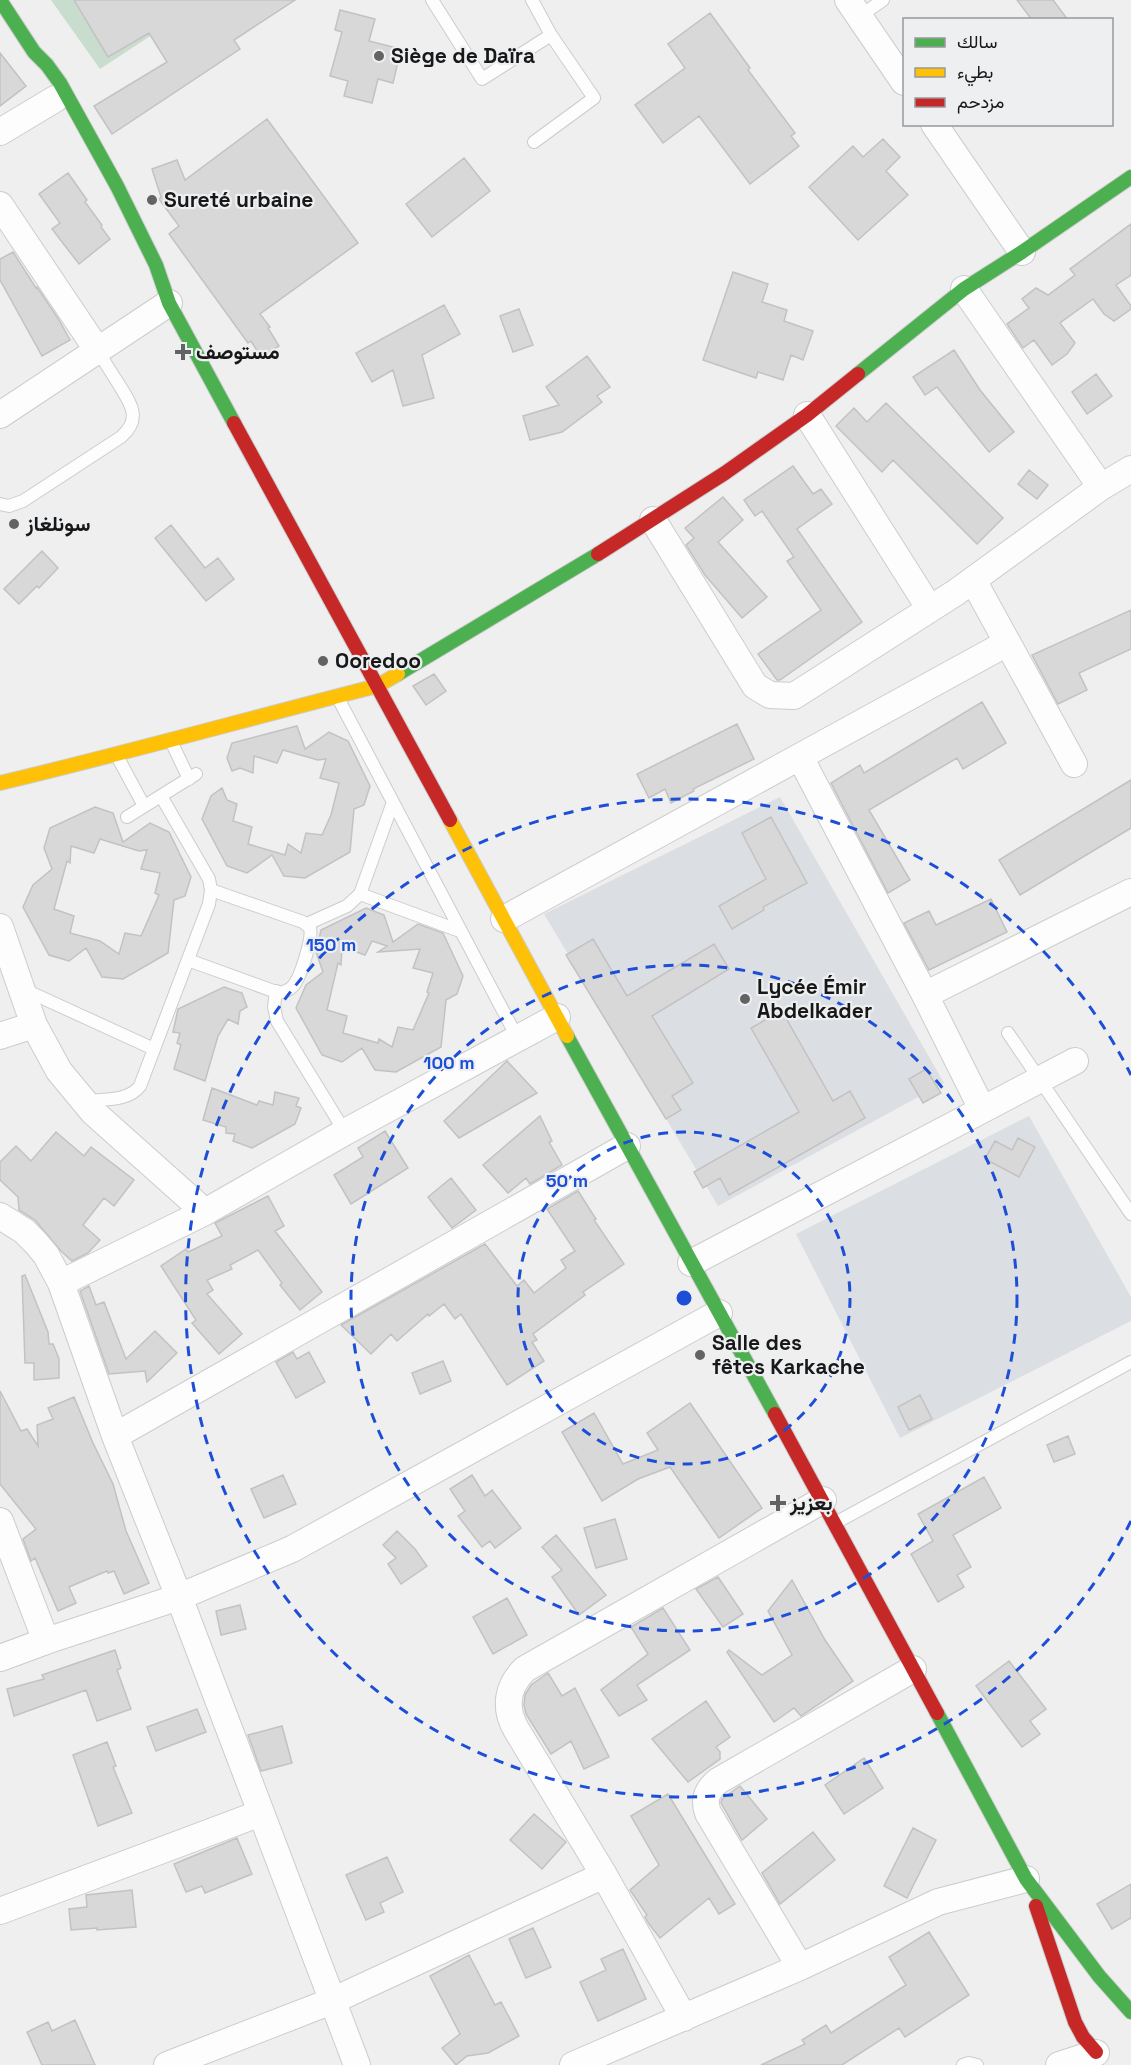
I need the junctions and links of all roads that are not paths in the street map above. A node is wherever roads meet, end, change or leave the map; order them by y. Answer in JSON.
{"nodes":[{"id":1,"x":0,"y":0,"type":"edge"},
{"id":2,"x":432,"y":0,"type":"edge"},
{"id":3,"x":532,"y":0,"type":"edge"},
{"id":4,"x":883,"y":0,"type":"edge"},
{"id":5,"x":854,"y":8,"type":"edge"},
{"id":6,"x":551,"y":35,"type":"junction"},
{"id":7,"x":34,"y":52,"type":"junction"},
{"id":8,"x":903,"y":81,"type":"edge"},
{"id":9,"x":55,"y":99,"type":"junction"},
{"id":10,"x":935,"y":126,"type":"edge"},
{"id":11,"x":0,"y":132,"type":"edge"},
{"id":12,"x":76,"y":140,"type":"dead end"},
{"id":13,"x":534,"y":142,"type":"dead end"},
{"id":14,"x":1131,"y":177,"type":"edge"},
{"id":15,"x":0,"y":205,"type":"edge"},
{"id":16,"x":1022,"y":252,"type":"junction"},
{"id":17,"x":144,"y":272,"type":"dead end"},
{"id":18,"x":964,"y":289,"type":"junction"},
{"id":19,"x":167,"y":299,"type":"junction"},
{"id":20,"x":98,"y":351,"type":"junction"},
{"id":21,"x":0,"y":415,"type":"edge"},
{"id":22,"x":807,"y":415,"type":"junction"},
{"id":23,"x":1131,"y":469,"type":"edge"},
{"id":24,"x":1101,"y":487,"type":"junction"},
{"id":25,"x":0,"y":504,"type":"edge"},
{"id":26,"x":653,"y":520,"type":"junction"},
{"id":27,"x":973,"y":580,"type":"junction"},
{"id":28,"x":930,"y":609,"type":"junction"},
{"id":29,"x":1007,"y":643,"type":"junction"},
{"id":30,"x":377,"y":687,"type":"junction"},
{"id":31,"x":337,"y":697,"type":"junction"},
{"id":32,"x":170,"y":740,"type":"junction"},
{"id":33,"x":117,"y":755,"type":"junction"},
{"id":34,"x":800,"y":757,"type":"junction"},
{"id":35,"x":1074,"y":764,"type":"dead end"},
{"id":36,"x":0,"y":783,"type":"edge"},
{"id":37,"x":161,"y":796,"type":"junction"},
{"id":38,"x":393,"y":802,"type":"junction"},
{"id":39,"x":144,"y":806,"type":"junction"},
{"id":40,"x":127,"y":817,"type":"dead end"},
{"id":41,"x":211,"y":890,"type":"junction"},
{"id":42,"x":1131,"y":892,"type":"edge"},
{"id":43,"x":360,"y":894,"type":"junction"},
{"id":44,"x":504,"y":919,"type":"junction"},
{"id":45,"x":308,"y":924,"type":"junction"},
{"id":46,"x":0,"y":927,"type":"edge"},
{"id":47,"x":460,"y":931,"type":"junction"},
{"id":48,"x":188,"y":960,"type":"junction"},
{"id":49,"x":21,"y":989,"type":"junction"},
{"id":50,"x":276,"y":992,"type":"junction"},
{"id":51,"x":925,"y":995,"type":"junction"},
{"id":52,"x":557,"y":1017,"type":"junction"},
{"id":53,"x":34,"y":1025,"type":"junction"},
{"id":54,"x":1008,"y":1033,"type":"dead end"},
{"id":55,"x":0,"y":1036,"type":"edge"},
{"id":56,"x":518,"y":1039,"type":"junction"},
{"id":57,"x":154,"y":1049,"type":"junction"},
{"id":58,"x":1075,"y":1061,"type":"dead end"},
{"id":59,"x":1039,"y":1079,"type":"junction"},
{"id":60,"x":84,"y":1101,"type":"junction"},
{"id":61,"x":982,"y":1109,"type":"junction"},
{"id":62,"x":345,"y":1132,"type":"junction"},
{"id":63,"x":627,"y":1146,"type":"junction"},
{"id":64,"x":205,"y":1212,"type":"junction"},
{"id":65,"x":1131,"y":1214,"type":"edge"},
{"id":66,"x":0,"y":1216,"type":"edge"},
{"id":67,"x":691,"y":1263,"type":"junction"},
{"id":68,"x":61,"y":1283,"type":"junction"},
{"id":69,"x":719,"y":1313,"type":"junction"},
{"id":70,"x":1131,"y":1362,"type":"edge"},
{"id":71,"x":115,"y":1436,"type":"junction"},
{"id":72,"x":823,"y":1500,"type":"junction"},
{"id":73,"x":0,"y":1521,"type":"edge"},
{"id":74,"x":835,"y":1523,"type":"junction"},
{"id":75,"x":179,"y":1597,"type":"junction"},
{"id":76,"x":45,"y":1641,"type":"junction"},
{"id":77,"x":0,"y":1658,"type":"edge"},
{"id":78,"x":914,"y":1669,"type":"junction"},
{"id":79,"x":261,"y":1813,"type":"junction"},
{"id":80,"x":604,"y":1875,"type":"junction"},
{"id":81,"x":1026,"y":1879,"type":"junction"},
{"id":82,"x":0,"y":1911,"type":"edge"},
{"id":83,"x":800,"y":1967,"type":"junction"},
{"id":84,"x":332,"y":2001,"type":"junction"},
{"id":85,"x":684,"y":2018,"type":"junction"},
{"id":86,"x":1130,"y":2020,"type":"edge"},
{"id":87,"x":1097,"y":2053,"type":"edge"},
{"id":88,"x":167,"y":2065,"type":"edge"},
{"id":89,"x":357,"y":2065,"type":"edge"},
{"id":90,"x":573,"y":2065,"type":"edge"},
{"id":91,"x":963,"y":2065,"type":"edge"},
{"id":92,"x":977,"y":2065,"type":"edge"},
{"id":93,"x":1059,"y":2065,"type":"edge"}],
"edges":[{"from":1,"to":7,"type":"main road"},
{"from":2,"to":6,"type":"lane"},
{"from":3,"to":6,"type":"lane"},
{"from":4,"to":5,"type":"lane"},
{"from":5,"to":8,"type":"street"},
{"from":6,"to":13,"type":"lane"},
{"from":7,"to":9,"type":"main road"},
{"from":7,"to":19,"type":"main road"},
{"from":9,"to":11,"type":"street"},
{"from":9,"to":12,"type":"main road"},
{"from":10,"to":16,"type":"street"},
{"from":14,"to":16,"type":"main road"},
{"from":15,"to":20,"type":"street"},
{"from":16,"to":18,"type":"main road"},
{"from":17,"to":19,"type":"main road"},
{"from":18,"to":22,"type":"main road"},
{"from":18,"to":24,"type":"street"},
{"from":19,"to":20,"type":"street"},
{"from":19,"to":30,"type":"main road"},
{"from":20,"to":21,"type":"street"},
{"from":20,"to":25,"type":"lane"},
{"from":22,"to":26,"type":"main road"},
{"from":22,"to":28,"type":"street"},
{"from":23,"to":24,"type":"street"},
{"from":24,"to":27,"type":"street"},
{"from":26,"to":28,"type":"street"},
{"from":26,"to":30,"type":"main road"},
{"from":27,"to":28,"type":"street"},
{"from":27,"to":29,"type":"street"},
{"from":29,"to":34,"type":"street"},
{"from":29,"to":35,"type":"street"},
{"from":30,"to":31,"type":"main road"},
{"from":30,"to":44,"type":"main road"},
{"from":31,"to":32,"type":"main road"},
{"from":31,"to":38,"type":"lane"},
{"from":32,"to":33,"type":"main road"},
{"from":32,"to":37,"type":"lane"},
{"from":33,"to":36,"type":"main road"},
{"from":33,"to":39,"type":"lane"},
{"from":34,"to":44,"type":"street"},
{"from":34,"to":51,"type":"street"},
{"from":37,"to":39,"type":"lane"},
{"from":37,"to":41,"type":"lane"},
{"from":38,"to":43,"type":"lane"},
{"from":38,"to":47,"type":"lane"},
{"from":39,"to":40,"type":"lane"},
{"from":41,"to":45,"type":"lane"},
{"from":41,"to":48,"type":"lane"},
{"from":42,"to":51,"type":"street"},
{"from":43,"to":45,"type":"lane"},
{"from":43,"to":47,"type":"lane"},
{"from":44,"to":52,"type":"main road"},
{"from":45,"to":50,"type":"lane"},
{"from":46,"to":49,"type":"street"},
{"from":47,"to":56,"type":"lane"},
{"from":48,"to":50,"type":"lane"},
{"from":48,"to":57,"type":"lane"},
{"from":49,"to":53,"type":"street"},
{"from":49,"to":57,"type":"lane"},
{"from":50,"to":62,"type":"lane"},
{"from":51,"to":61,"type":"street"},
{"from":52,"to":56,"type":"street"},
{"from":52,"to":63,"type":"main road"},
{"from":53,"to":55,"type":"street"},
{"from":53,"to":60,"type":"street"},
{"from":54,"to":59,"type":"lane"},
{"from":56,"to":62,"type":"street"},
{"from":57,"to":60,"type":"lane"},
{"from":58,"to":59,"type":"street"},
{"from":59,"to":61,"type":"street"},
{"from":59,"to":65,"type":"lane"},
{"from":60,"to":64,"type":"street"},
{"from":61,"to":67,"type":"street"},
{"from":62,"to":64,"type":"street"},
{"from":63,"to":67,"type":"main road"},
{"from":63,"to":71,"type":"street"},
{"from":64,"to":68,"type":"street"},
{"from":66,"to":68,"type":"street"},
{"from":67,"to":69,"type":"main road"},
{"from":68,"to":71,"type":"street"},
{"from":69,"to":72,"type":"main road"},
{"from":69,"to":75,"type":"street"},
{"from":70,"to":74,"type":"lane"},
{"from":71,"to":75,"type":"street"},
{"from":72,"to":74,"type":"main road"},
{"from":72,"to":80,"type":"street"},
{"from":73,"to":76,"type":"street"},
{"from":74,"to":78,"type":"main road"},
{"from":75,"to":76,"type":"street"},
{"from":75,"to":79,"type":"street"},
{"from":76,"to":77,"type":"street"},
{"from":78,"to":81,"type":"main road"},
{"from":78,"to":83,"type":"street"},
{"from":79,"to":82,"type":"street"},
{"from":79,"to":84,"type":"street"},
{"from":80,"to":84,"type":"street"},
{"from":80,"to":85,"type":"street"},
{"from":81,"to":83,"type":"street"},
{"from":81,"to":86,"type":"main road"},
{"from":81,"to":87,"type":"main road"},
{"from":83,"to":85,"type":"street"},
{"from":84,"to":88,"type":"street"},
{"from":84,"to":89,"type":"street"},
{"from":85,"to":90,"type":"street"},
{"from":87,"to":93,"type":"street"},
{"from":91,"to":92,"type":"lane"}]}
